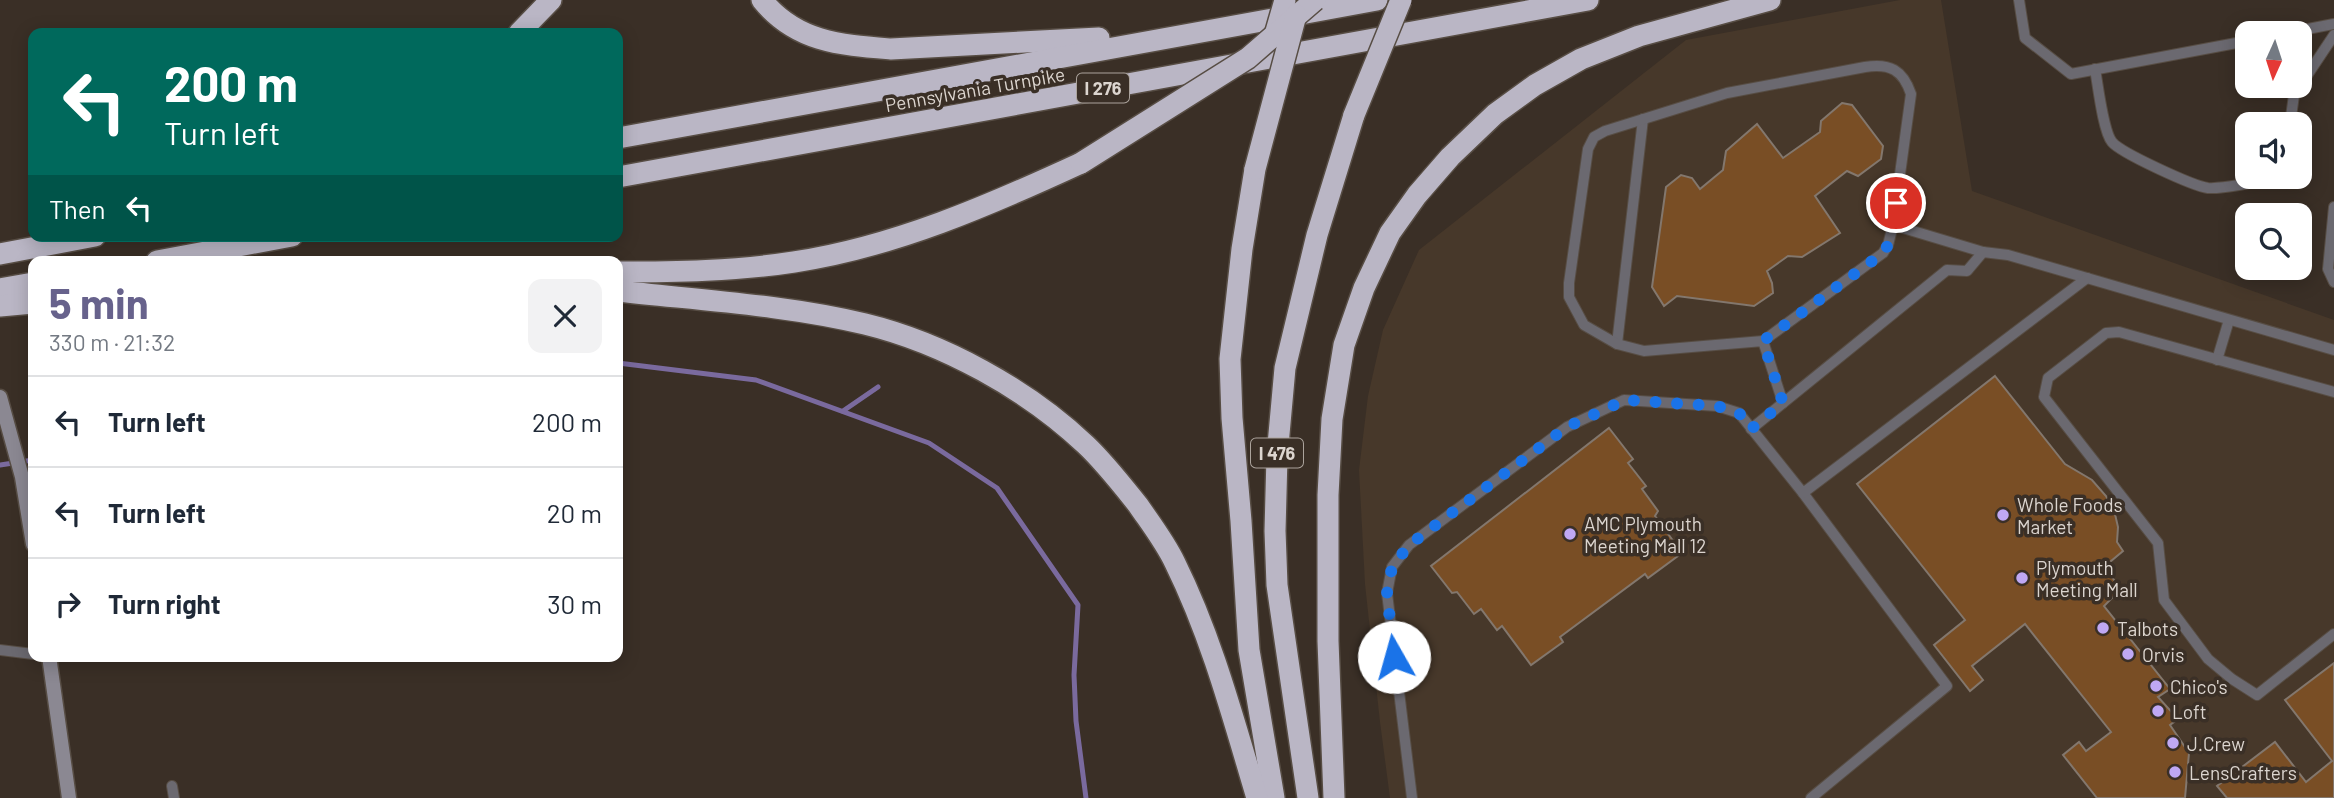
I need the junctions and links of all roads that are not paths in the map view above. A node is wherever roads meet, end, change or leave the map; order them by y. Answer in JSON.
{"nodes":[{"id":1,"x":551,"y":0,"type":"edge"},
{"id":2,"x":762,"y":0,"type":"edge"},
{"id":3,"x":1285,"y":0,"type":"edge"},
{"id":4,"x":1301,"y":0,"type":"edge"},
{"id":5,"x":1315,"y":0,"type":"edge"},
{"id":6,"x":1377,"y":0,"type":"edge"},
{"id":7,"x":1401,"y":0,"type":"edge"},
{"id":8,"x":1588,"y":0,"type":"edge"},
{"id":9,"x":1770,"y":0,"type":"edge"},
{"id":10,"x":2019,"y":0,"type":"edge"},
{"id":11,"x":2334,"y":24,"type":"edge"},
{"id":12,"x":524,"y":28,"type":"edge"},
{"id":13,"x":2312,"y":28,"type":"edge"},
{"id":14,"x":1185,"y":33,"type":"junction"},
{"id":15,"x":2334,"y":35,"type":"edge"},
{"id":16,"x":2235,"y":43,"type":"edge"},
{"id":17,"x":2095,"y":69,"type":"junction"},
{"id":18,"x":2292,"y":112,"type":"edge"},
{"id":19,"x":1643,"y":119,"type":"junction"},
{"id":20,"x":623,"y":137,"type":"edge"},
{"id":21,"x":1255,"y":169,"type":"junction"},
{"id":22,"x":623,"y":176,"type":"edge"},
{"id":23,"x":2235,"y":183,"type":"edge"},
{"id":24,"x":2334,"y":207,"type":"edge"},
{"id":25,"x":1893,"y":225,"type":"junction"},
{"id":26,"x":63,"y":242,"type":"edge"},
{"id":27,"x":260,"y":242,"type":"edge"},
{"id":28,"x":1983,"y":252,"type":"junction"},
{"id":29,"x":0,"y":254,"type":"edge"},
{"id":30,"x":184,"y":256,"type":"edge"},
{"id":31,"x":623,"y":272,"type":"edge"},
{"id":32,"x":2087,"y":278,"type":"junction"},
{"id":33,"x":2334,"y":282,"type":"edge"},
{"id":34,"x":28,"y":284,"type":"edge"},
{"id":35,"x":0,"y":289,"type":"edge"},
{"id":36,"x":623,"y":292,"type":"edge"},
{"id":37,"x":28,"y":303,"type":"edge"},
{"id":38,"x":0,"y":306,"type":"edge"},
{"id":39,"x":2229,"y":320,"type":"junction"},
{"id":40,"x":1763,"y":341,"type":"junction"},
{"id":41,"x":1617,"y":344,"type":"junction"},
{"id":42,"x":2334,"y":350,"type":"edge"},
{"id":43,"x":2217,"y":360,"type":"junction"},
{"id":44,"x":2334,"y":392,"type":"edge"},
{"id":45,"x":0,"y":397,"type":"edge"},
{"id":46,"x":1783,"y":403,"type":"junction"},
{"id":47,"x":1751,"y":429,"type":"junction"},
{"id":48,"x":1803,"y":494,"type":"junction"},
{"id":49,"x":28,"y":515,"type":"edge"},
{"id":50,"x":2334,"y":634,"type":"edge"},
{"id":51,"x":0,"y":650,"type":"edge"},
{"id":52,"x":28,"y":653,"type":"edge"},
{"id":53,"x":50,"y":662,"type":"edge"},
{"id":54,"x":172,"y":786,"type":"dead end"},
{"id":55,"x":69,"y":798,"type":"edge"},
{"id":56,"x":174,"y":798,"type":"edge"},
{"id":57,"x":1257,"y":798,"type":"edge"},
{"id":58,"x":1274,"y":798,"type":"edge"},
{"id":59,"x":1308,"y":798,"type":"edge"},
{"id":60,"x":1334,"y":798,"type":"edge"},
{"id":61,"x":1412,"y":798,"type":"edge"},
{"id":62,"x":1811,"y":798,"type":"edge"}],
"edges":[{"from":1,"to":12,"type":"highway"},
{"from":2,"to":14,"type":"highway"},
{"from":3,"to":21,"type":"highway","bridge":true},
{"from":4,"to":21,"type":"highway","number":"I 476","bridge":true},
{"from":5,"to":31,"type":"highway","bridge":true},
{"from":6,"to":14,"type":"highway","name":"Pennsylvania Turnpike","number":"I 276"},
{"from":7,"to":59,"type":"highway","number":"I 476","bridge":true},
{"from":8,"to":22,"type":"highway","name":"Pennsylvania Turnpike","number":"I 276"},
{"from":9,"to":60,"type":"highway"},
{"from":10,"to":17,"type":"lane"},
{"from":11,"to":13,"type":"lane"},
{"from":14,"to":20,"type":"highway","name":"Pennsylvania Turnpike","number":"I 276"},
{"from":15,"to":18,"type":"lane"},
{"from":16,"to":17,"type":"lane"},
{"from":17,"to":23,"type":"lane"},
{"from":19,"to":25,"type":"lane"},
{"from":19,"to":41,"type":"lane"},
{"from":19,"to":41,"type":"lane"},
{"from":21,"to":58,"type":"highway","number":"I 476"},
{"from":24,"to":33,"type":"lane"},
{"from":25,"to":28,"type":"lane"},
{"from":25,"to":40,"type":"lane"},
{"from":26,"to":29,"type":"highway"},
{"from":27,"to":30,"type":"highway"},
{"from":28,"to":32,"type":"lane"},
{"from":28,"to":46,"type":"lane"},
{"from":32,"to":39,"type":"lane"},
{"from":32,"to":48,"type":"lane"},
{"from":34,"to":35,"type":"highway"},
{"from":36,"to":57,"type":"highway"},
{"from":37,"to":38,"type":"highway"},
{"from":39,"to":42,"type":"lane"},
{"from":39,"to":43,"type":"lane"},
{"from":40,"to":41,"type":"lane"},
{"from":40,"to":46,"type":"lane"},
{"from":43,"to":44,"type":"lane"},
{"from":43,"to":50,"type":"lane"},
{"from":45,"to":49,"type":"street"},
{"from":46,"to":47,"type":"lane"},
{"from":47,"to":48,"type":"lane"},
{"from":47,"to":61,"type":"lane"},
{"from":48,"to":62,"type":"lane"},
{"from":51,"to":52,"type":"lane"},
{"from":53,"to":55,"type":"street"},
{"from":54,"to":56,"type":"lane"}]}
